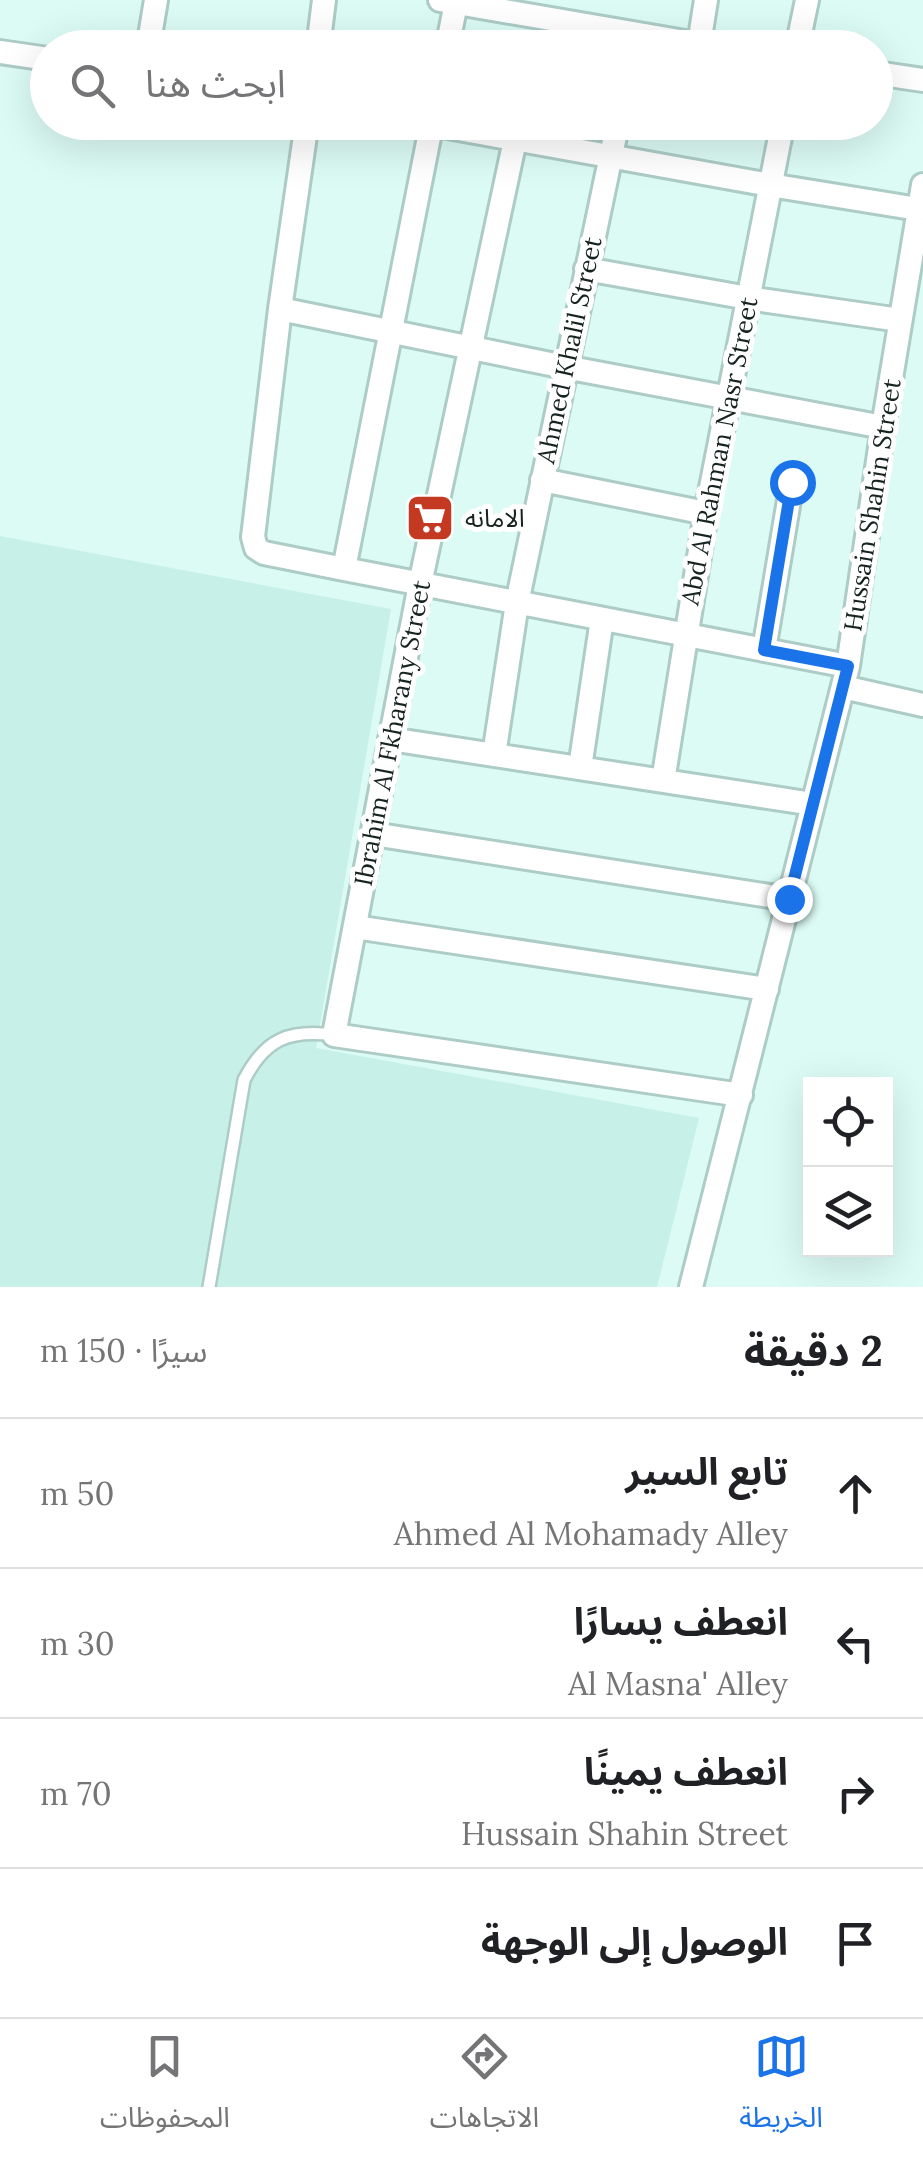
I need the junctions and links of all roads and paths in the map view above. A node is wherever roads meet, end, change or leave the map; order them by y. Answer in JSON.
{"nodes":[{"id":1,"x":156,"y":0,"type":"edge"},
{"id":2,"x":324,"y":0,"type":"edge"},
{"id":3,"x":706,"y":0,"type":"edge"},
{"id":4,"x":806,"y":0,"type":"edge"},
{"id":5,"x":448,"y":1,"type":"edge"},
{"id":6,"x":151,"y":30,"type":"edge"},
{"id":7,"x":320,"y":30,"type":"edge"},
{"id":8,"x":447,"y":30,"type":"edge"},
{"id":9,"x":584,"y":30,"type":"edge"},
{"id":10,"x":708,"y":30,"type":"edge"},
{"id":11,"x":800,"y":30,"type":"edge"},
{"id":12,"x":0,"y":52,"type":"edge"},
{"id":13,"x":30,"y":56,"type":"edge"},
{"id":14,"x":893,"y":76,"type":"edge"},
{"id":15,"x":923,"y":80,"type":"edge"},
{"id":16,"x":303,"y":140,"type":"edge"},
{"id":17,"x":425,"y":140,"type":"edge"},
{"id":18,"x":515,"y":140,"type":"joint"},
{"id":19,"x":614,"y":140,"type":"edge"},
{"id":20,"x":779,"y":140,"type":"edge"},
{"id":21,"x":611,"y":157,"type":"junction"},
{"id":22,"x":923,"y":185,"type":"edge"},
{"id":23,"x":770,"y":186,"type":"junction"},
{"id":24,"x":918,"y":209,"type":"junction"},
{"id":25,"x":586,"y":268,"type":"junction"},
{"id":26,"x":748,"y":298,"type":"junction"},
{"id":27,"x":280,"y":309,"type":"junction"},
{"id":28,"x":900,"y":320,"type":"junction"},
{"id":29,"x":392,"y":330,"type":"junction"},
{"id":30,"x":471,"y":346,"type":"junction"},
{"id":31,"x":565,"y":366,"type":"junction"},
{"id":32,"x":729,"y":398,"type":"junction"},
{"id":33,"x":883,"y":427,"type":"junction"},
{"id":34,"x":542,"y":480,"type":"junction"},
{"id":35,"x":792,"y":482,"type":"dead end"},
{"id":36,"x":706,"y":513,"type":"junction"},
{"id":37,"x":344,"y":570,"type":"junction"},
{"id":38,"x":420,"y":584,"type":"junction"},
{"id":39,"x":517,"y":602,"type":"junction"},
{"id":40,"x":602,"y":619,"type":"junction"},
{"id":41,"x":685,"y":635,"type":"junction"},
{"id":42,"x":764,"y":650,"type":"junction"},
{"id":43,"x":845,"y":677,"type":"junction"},
{"id":44,"x":923,"y":704,"type":"edge"},
{"id":45,"x":390,"y":739,"type":"junction"},
{"id":46,"x":494,"y":755,"type":"junction"},
{"id":47,"x":580,"y":768,"type":"junction"},
{"id":48,"x":663,"y":781,"type":"junction"},
{"id":49,"x":813,"y":804,"type":"junction"},
{"id":50,"x":372,"y":834,"type":"junction"},
{"id":51,"x":789,"y":899,"type":"junction"},
{"id":52,"x":355,"y":927,"type":"junction"},
{"id":53,"x":767,"y":989,"type":"junction"},
{"id":54,"x":334,"y":1034,"type":"junction"},
{"id":55,"x":741,"y":1095,"type":"junction"},
{"id":56,"x":209,"y":1287,"type":"edge"},
{"id":57,"x":691,"y":1287,"type":"edge"}],
"edges":[{"from":1,"to":6,"type":"street"},
{"from":2,"to":7,"type":"street"},
{"from":3,"to":10,"type":"street"},
{"from":4,"to":11,"type":"street"},
{"from":5,"to":8,"type":"street"},
{"from":5,"to":9,"type":"street"},
{"from":12,"to":13,"type":"street"},
{"from":14,"to":15,"type":"street"},
{"from":16,"to":27,"type":"street"},
{"from":17,"to":29,"type":"street"},
{"from":18,"to":21,"type":"street"},
{"from":18,"to":30,"type":"street","name":"Ibrahim Al Fkharany Street"},
{"from":19,"to":21,"type":"street","name":"Ahmed Khalil Street"},
{"from":20,"to":23,"type":"street","name":"Abd Al Rahman Nasr Street"},
{"from":21,"to":23,"type":"street"},
{"from":21,"to":25,"type":"street","name":"Ahmed Khalil Street"},
{"from":22,"to":24,"type":"street","name":"Hussain Shahin Street"},
{"from":23,"to":24,"type":"street"},
{"from":23,"to":26,"type":"street","name":"Abd Al Rahman Nasr Street"},
{"from":24,"to":28,"type":"street","name":"Hussain Shahin Street"},
{"from":25,"to":26,"type":"street"},
{"from":25,"to":31,"type":"street","name":"Ahmed Khalil Street"},
{"from":26,"to":28,"type":"street"},
{"from":26,"to":32,"type":"street","name":"Abd Al Rahman Nasr Street"},
{"from":27,"to":29,"type":"street"},
{"from":27,"to":37,"type":"street"},
{"from":28,"to":33,"type":"street","name":"Hussain Shahin Street"},
{"from":29,"to":30,"type":"street"},
{"from":29,"to":37,"type":"street"},
{"from":30,"to":31,"type":"street"},
{"from":30,"to":38,"type":"street","name":"Ibrahim Al Fkharany Street"},
{"from":31,"to":32,"type":"street"},
{"from":31,"to":34,"type":"street","name":"Ahmed Khalil Street"},
{"from":32,"to":33,"type":"street"},
{"from":32,"to":36,"type":"street","name":"Abd Al Rahman Nasr Street"},
{"from":33,"to":43,"type":"street","name":"Hussain Shahin Street"},
{"from":34,"to":36,"type":"street"},
{"from":34,"to":39,"type":"street","name":"Ahmed Khalil Street"},
{"from":35,"to":42,"type":"street"},
{"from":36,"to":41,"type":"street","name":"Abd Al Rahman Nasr Street"},
{"from":37,"to":38,"type":"street"},
{"from":38,"to":39,"type":"street"},
{"from":38,"to":45,"type":"street","name":"Ibrahim Al Fkharany Street"},
{"from":39,"to":40,"type":"street"},
{"from":39,"to":46,"type":"street","name":"Ahmed Khalil Street"},
{"from":40,"to":41,"type":"street"},
{"from":40,"to":47,"type":"street"},
{"from":41,"to":42,"type":"street"},
{"from":41,"to":48,"type":"street","name":"Abd Al Rahman Nasr Street"},
{"from":42,"to":43,"type":"street"},
{"from":43,"to":44,"type":"street"},
{"from":43,"to":49,"type":"street","name":"Hussain Shahin Street"},
{"from":45,"to":46,"type":"street"},
{"from":45,"to":50,"type":"street","name":"Ibrahim Al Fkharany Street"},
{"from":46,"to":47,"type":"street"},
{"from":47,"to":48,"type":"street"},
{"from":48,"to":49,"type":"street"},
{"from":49,"to":51,"type":"street","name":"Hussain Shahin Street"},
{"from":50,"to":51,"type":"street"},
{"from":50,"to":52,"type":"street","name":"Ibrahim Al Fkharany Street"},
{"from":51,"to":53,"type":"street","name":"Hussain Shahin Street"},
{"from":52,"to":53,"type":"street"},
{"from":52,"to":54,"type":"street","name":"Ibrahim Al Fkharany Street"},
{"from":53,"to":55,"type":"street","name":"Hussain Shahin Street"},
{"from":54,"to":55,"type":"street"},
{"from":54,"to":56,"type":"lane"},
{"from":55,"to":57,"type":"street","name":"Hussain Shahin Street"}]}
